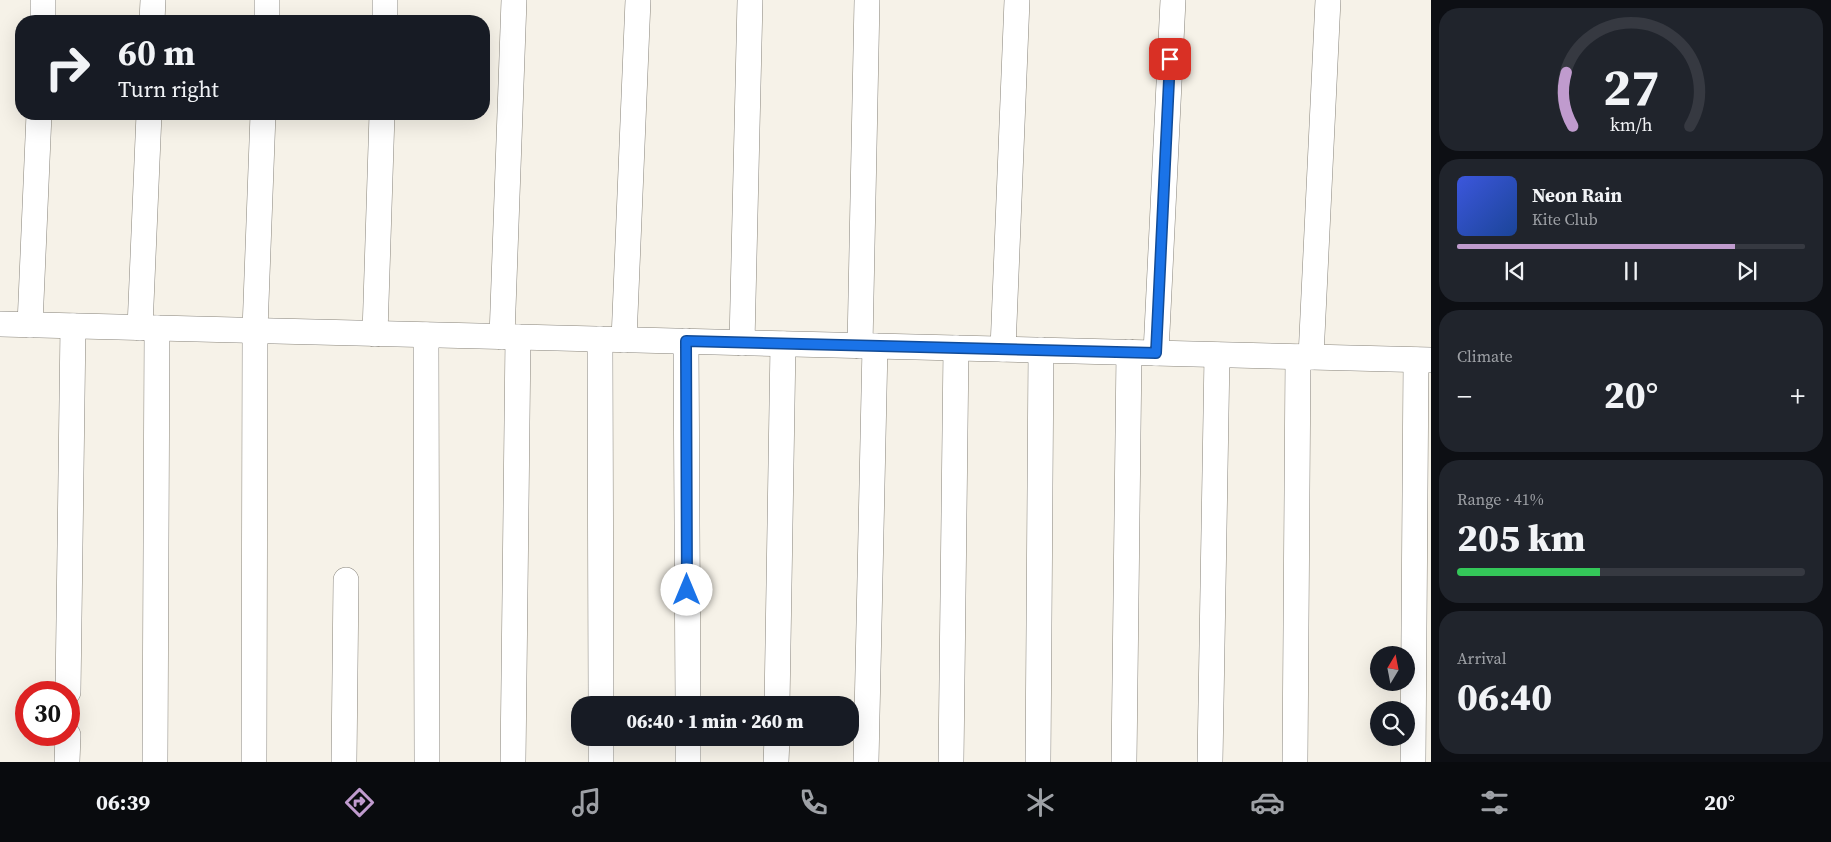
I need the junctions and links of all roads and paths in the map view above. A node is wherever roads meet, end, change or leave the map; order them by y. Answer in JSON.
{"nodes":[{"id":1,"x":43,"y":0,"type":"edge"},
{"id":2,"x":153,"y":0,"type":"edge"},
{"id":3,"x":268,"y":0,"type":"edge"},
{"id":4,"x":385,"y":0,"type":"edge"},
{"id":5,"x":514,"y":0,"type":"edge"},
{"id":6,"x":638,"y":0,"type":"edge"},
{"id":7,"x":750,"y":0,"type":"edge"},
{"id":8,"x":866,"y":0,"type":"edge"},
{"id":9,"x":1017,"y":0,"type":"edge"},
{"id":10,"x":1173,"y":0,"type":"edge"},
{"id":11,"x":1328,"y":0,"type":"edge"},
{"id":12,"x":42,"y":15,"type":"edge"},
{"id":13,"x":152,"y":15,"type":"edge"},
{"id":14,"x":267,"y":15,"type":"edge"},
{"id":15,"x":385,"y":15,"type":"edge"},
{"id":16,"x":39,"y":120,"type":"edge"},
{"id":17,"x":149,"y":120,"type":"edge"},
{"id":18,"x":263,"y":120,"type":"edge"},
{"id":19,"x":382,"y":120,"type":"edge"},
{"id":20,"x":0,"y":324,"type":"edge"},
{"id":21,"x":30,"y":325,"type":"junction"},
{"id":22,"x":73,"y":326,"type":"junction"},
{"id":23,"x":149,"y":328,"type":"junction"},
{"id":24,"x":255,"y":330,"type":"junction"},
{"id":25,"x":375,"y":334,"type":"junction"},
{"id":26,"x":426,"y":335,"type":"junction"},
{"id":27,"x":510,"y":337,"type":"junction"},
{"id":28,"x":612,"y":340,"type":"junction"},
{"id":29,"x":686,"y":341,"type":"junction"},
{"id":30,"x":742,"y":343,"type":"junction"},
{"id":31,"x":783,"y":344,"type":"junction"},
{"id":32,"x":867,"y":346,"type":"junction"},
{"id":33,"x":956,"y":348,"type":"junction"},
{"id":34,"x":1003,"y":349,"type":"junction"},
{"id":35,"x":1041,"y":350,"type":"junction"},
{"id":36,"x":1129,"y":352,"type":"junction"},
{"id":37,"x":1156,"y":353,"type":"junction"},
{"id":38,"x":1217,"y":355,"type":"junction"},
{"id":39,"x":1304,"y":357,"type":"junction"},
{"id":40,"x":1423,"y":360,"type":"edge"},
{"id":41,"x":346,"y":580,"type":"dead end"},
{"id":42,"x":68,"y":681,"type":"edge"},
{"id":43,"x":601,"y":696,"type":"edge"},
{"id":44,"x":688,"y":696,"type":"edge"},
{"id":45,"x":777,"y":696,"type":"edge"},
{"id":46,"x":68,"y":746,"type":"edge"},
{"id":47,"x":601,"y":746,"type":"edge"},
{"id":48,"x":688,"y":746,"type":"edge"},
{"id":49,"x":777,"y":746,"type":"edge"},
{"id":50,"x":67,"y":762,"type":"edge"},
{"id":51,"x":155,"y":762,"type":"edge"},
{"id":52,"x":254,"y":762,"type":"edge"},
{"id":53,"x":344,"y":762,"type":"edge"},
{"id":54,"x":427,"y":762,"type":"edge"},
{"id":55,"x":513,"y":762,"type":"edge"},
{"id":56,"x":601,"y":762,"type":"edge"},
{"id":57,"x":688,"y":762,"type":"edge"},
{"id":58,"x":776,"y":762,"type":"edge"},
{"id":59,"x":866,"y":762,"type":"edge"},
{"id":60,"x":951,"y":762,"type":"edge"},
{"id":61,"x":1038,"y":762,"type":"edge"},
{"id":62,"x":1124,"y":762,"type":"edge"},
{"id":63,"x":1210,"y":762,"type":"edge"},
{"id":64,"x":1295,"y":762,"type":"edge"},
{"id":65,"x":1413,"y":762,"type":"edge"}],
"edges":[{"from":1,"to":12,"type":"street"},
{"from":2,"to":13,"type":"street"},
{"from":3,"to":14,"type":"street"},
{"from":4,"to":15,"type":"street"},
{"from":5,"to":27,"type":"street"},
{"from":6,"to":28,"type":"street"},
{"from":7,"to":30,"type":"street"},
{"from":8,"to":32,"type":"street"},
{"from":9,"to":34,"type":"street"},
{"from":10,"to":37,"type":"street"},
{"from":11,"to":39,"type":"street"},
{"from":16,"to":21,"type":"street"},
{"from":17,"to":23,"type":"street"},
{"from":18,"to":24,"type":"street"},
{"from":19,"to":25,"type":"street"},
{"from":20,"to":21,"type":"street"},
{"from":21,"to":22,"type":"street"},
{"from":22,"to":23,"type":"street"},
{"from":22,"to":42,"type":"street"},
{"from":23,"to":24,"type":"street"},
{"from":23,"to":51,"type":"street"},
{"from":24,"to":25,"type":"street"},
{"from":24,"to":52,"type":"street"},
{"from":25,"to":26,"type":"street"},
{"from":26,"to":27,"type":"street"},
{"from":26,"to":54,"type":"street"},
{"from":27,"to":28,"type":"street"},
{"from":27,"to":55,"type":"street"},
{"from":28,"to":29,"type":"street"},
{"from":28,"to":43,"type":"street"},
{"from":29,"to":30,"type":"street"},
{"from":29,"to":44,"type":"street"},
{"from":30,"to":31,"type":"street"},
{"from":31,"to":32,"type":"street"},
{"from":31,"to":45,"type":"street"},
{"from":32,"to":33,"type":"street"},
{"from":32,"to":59,"type":"street"},
{"from":33,"to":34,"type":"street"},
{"from":33,"to":60,"type":"street"},
{"from":34,"to":35,"type":"street"},
{"from":35,"to":36,"type":"street"},
{"from":35,"to":61,"type":"street"},
{"from":36,"to":37,"type":"street"},
{"from":36,"to":62,"type":"street"},
{"from":37,"to":38,"type":"street"},
{"from":38,"to":39,"type":"street"},
{"from":38,"to":63,"type":"street"},
{"from":39,"to":40,"type":"street"},
{"from":39,"to":64,"type":"street"},
{"from":40,"to":65,"type":"street"},
{"from":41,"to":53,"type":"street"},
{"from":46,"to":50,"type":"street"},
{"from":47,"to":56,"type":"street"},
{"from":48,"to":57,"type":"street"},
{"from":49,"to":58,"type":"street"}]}
